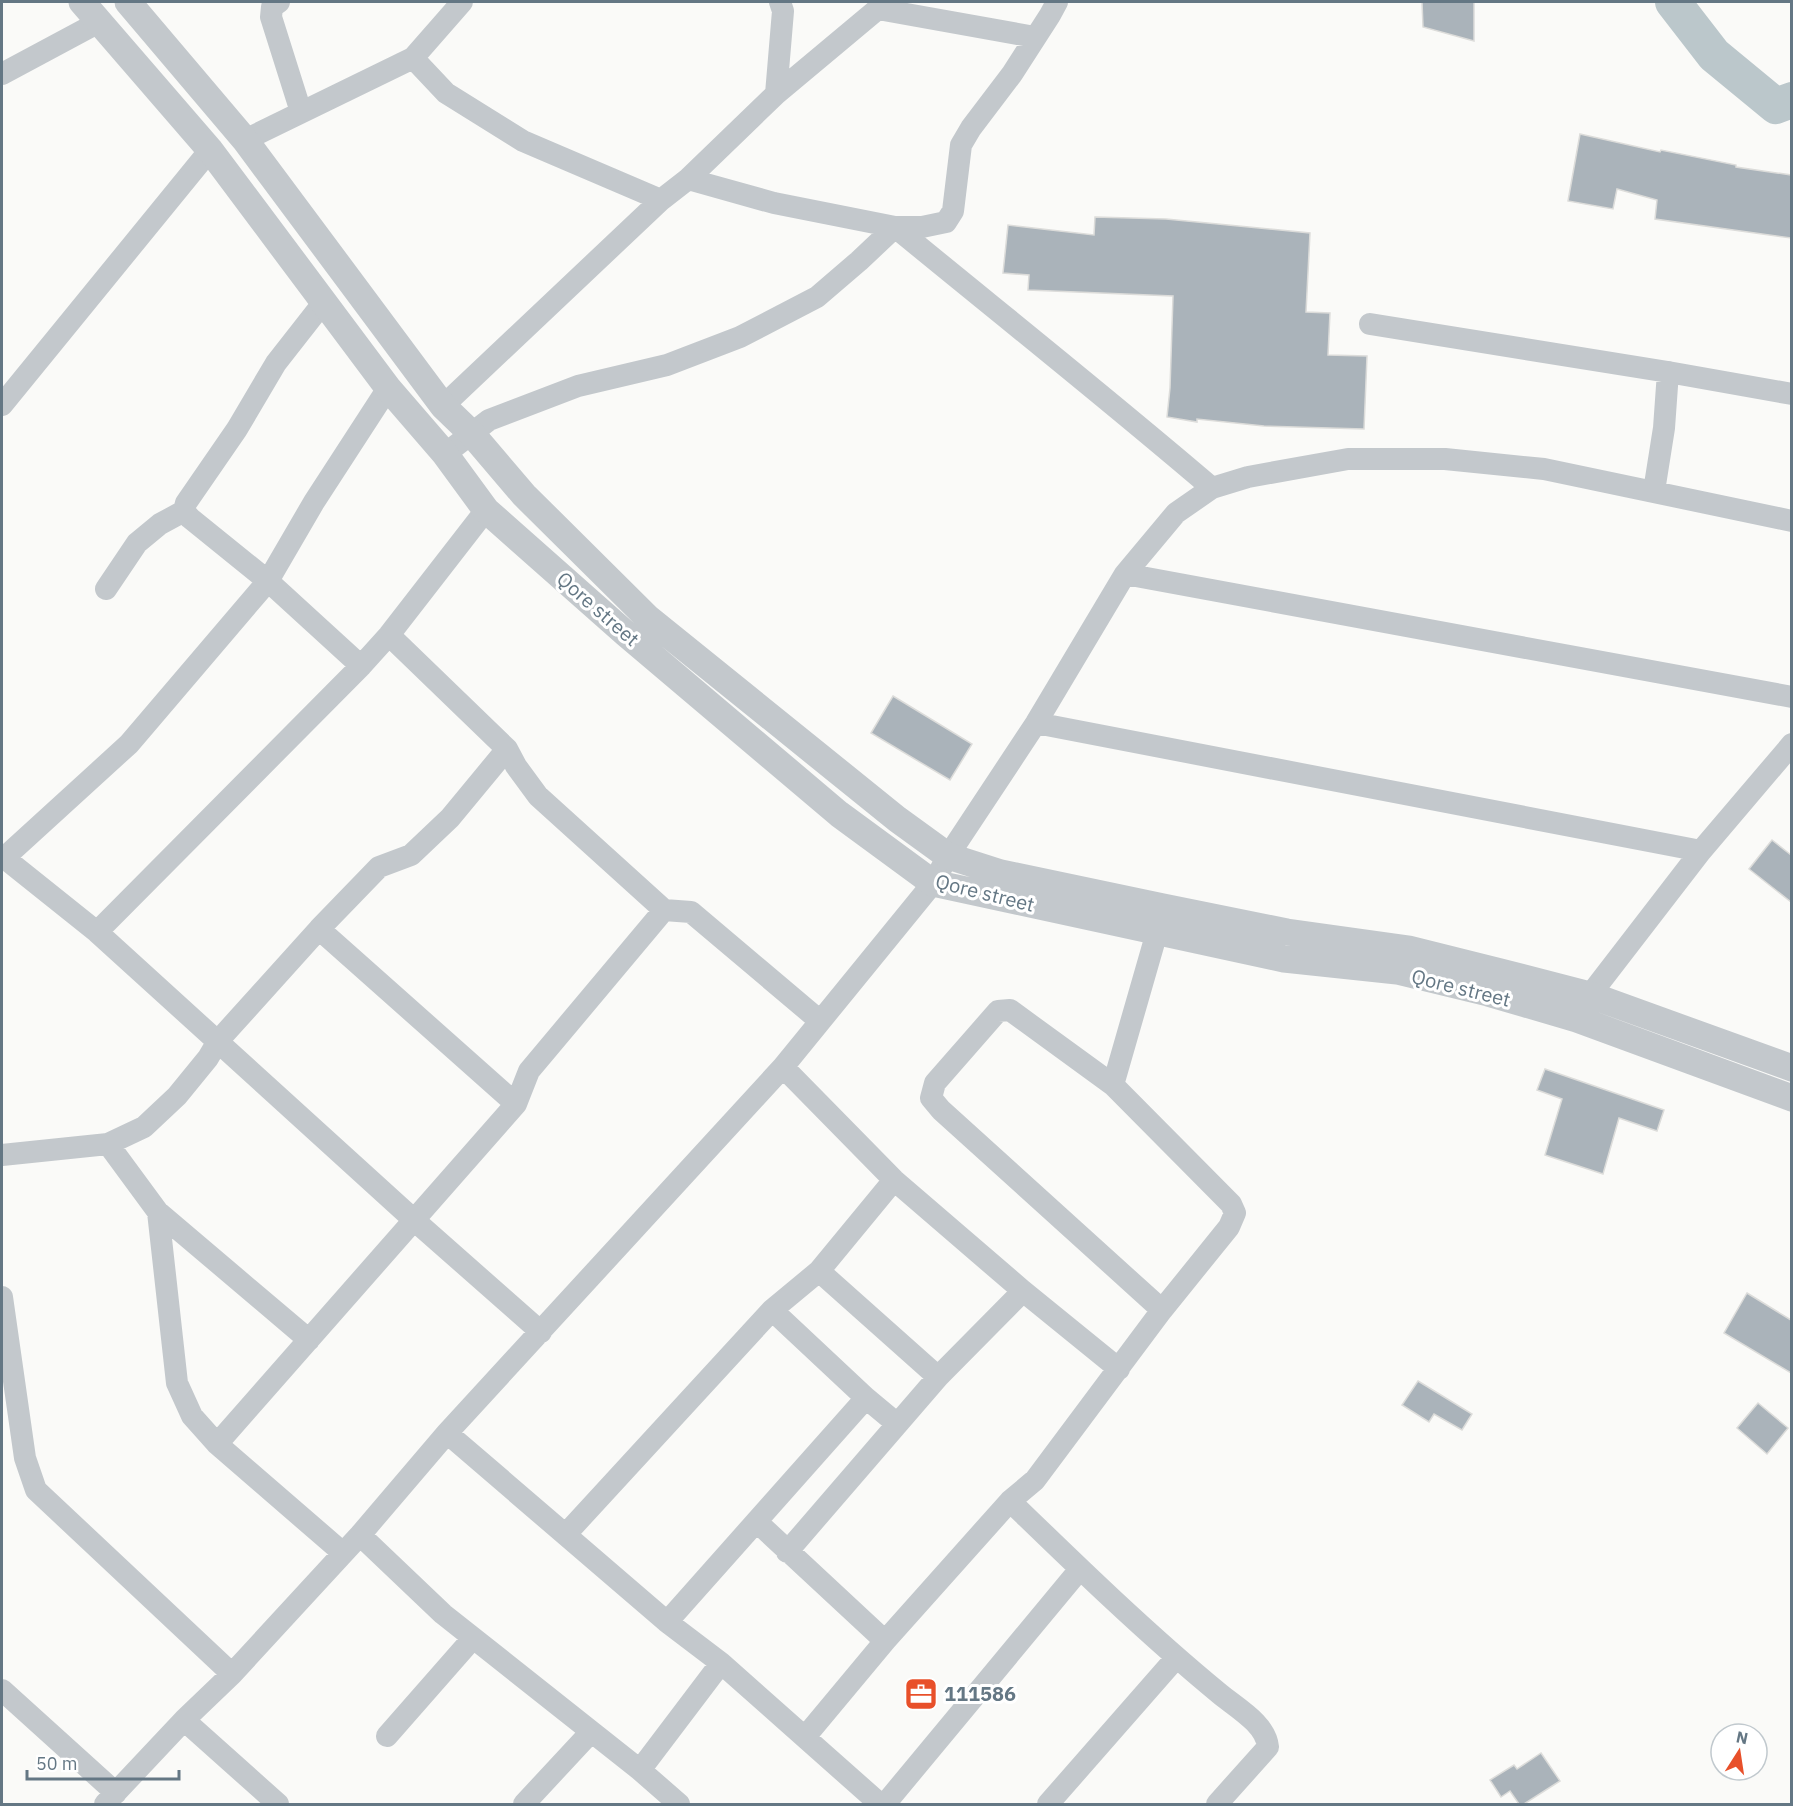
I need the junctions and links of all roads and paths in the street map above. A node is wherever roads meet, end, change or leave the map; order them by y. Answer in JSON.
{"nodes":[{"id":1,"x":82,"y":2,"type":"edge"},
{"id":2,"x":128,"y":2,"type":"edge"},
{"id":3,"x":279,"y":2,"type":"edge"},
{"id":4,"x":462,"y":2,"type":"edge"},
{"id":5,"x":780,"y":2,"type":"edge"},
{"id":6,"x":1057,"y":2,"type":"edge"},
{"id":7,"x":882,"y":5,"type":"edge"},
{"id":8,"x":99,"y":22,"type":"junction"},
{"id":9,"x":1035,"y":37,"type":"junction"},
{"id":10,"x":413,"y":58,"type":"junction"},
{"id":11,"x":2,"y":74,"type":"edge"},
{"id":12,"x":776,"y":94,"type":"junction"},
{"id":13,"x":301,"y":112,"type":"junction"},
{"id":14,"x":245,"y":141,"type":"junction"},
{"id":15,"x":210,"y":150,"type":"junction"},
{"id":16,"x":688,"y":179,"type":"junction"},
{"id":17,"x":662,"y":200,"type":"junction"},
{"id":18,"x":895,"y":227,"type":"junction"},
{"id":19,"x":323,"y":303,"type":"junction"},
{"id":20,"x":1370,"y":324,"type":"dead end"},
{"id":21,"x":387,"y":333,"type":"junction"},
{"id":22,"x":362,"y":354,"type":"junction"},
{"id":23,"x":1668,"y":372,"type":"junction"},
{"id":24,"x":388,"y":388,"type":"junction"},
{"id":25,"x":1791,"y":394,"type":"edge"},
{"id":26,"x":2,"y":405,"type":"edge"},
{"id":27,"x":443,"y":406,"type":"junction"},
{"id":28,"x":472,"y":434,"type":"junction"},
{"id":29,"x":445,"y":454,"type":"junction"},
{"id":30,"x":1212,"y":488,"type":"junction"},
{"id":31,"x":1654,"y":491,"type":"junction"},
{"id":32,"x":486,"y":510,"type":"junction"},
{"id":33,"x":184,"y":511,"type":"junction"},
{"id":34,"x":1791,"y":521,"type":"edge"},
{"id":35,"x":1125,"y":574,"type":"junction"},
{"id":36,"x":268,"y":581,"type":"junction"},
{"id":37,"x":106,"y":589,"type":"dead end"},
{"id":38,"x":389,"y":634,"type":"junction"},
{"id":39,"x":361,"y":666,"type":"junction"},
{"id":40,"x":1791,"y":697,"type":"edge"},
{"id":41,"x":1036,"y":723,"type":"junction"},
{"id":42,"x":1791,"y":744,"type":"edge"},
{"id":43,"x":507,"y":749,"type":"junction"},
{"id":44,"x":1701,"y":851,"type":"junction"},
{"id":45,"x":948,"y":856,"type":"junction"},
{"id":46,"x":3,"y":857,"type":"edge"},
{"id":47,"x":933,"y":883,"type":"junction"},
{"id":48,"x":664,"y":910,"type":"junction"},
{"id":49,"x":319,"y":928,"type":"junction"},
{"id":50,"x":97,"y":932,"type":"junction"},
{"id":51,"x":1157,"y":932,"type":"junction"},
{"id":52,"x":1590,"y":995,"type":"junction"},
{"id":53,"x":820,"y":1021,"type":"junction"},
{"id":54,"x":218,"y":1041,"type":"junction"},
{"id":55,"x":783,"y":1067,"type":"junction"},
{"id":56,"x":1791,"y":1068,"type":"edge"},
{"id":57,"x":1113,"y":1085,"type":"junction"},
{"id":58,"x":1791,"y":1098,"type":"edge"},
{"id":59,"x":516,"y":1104,"type":"junction"},
{"id":60,"x":108,"y":1143,"type":"junction"},
{"id":61,"x":2,"y":1155,"type":"edge"},
{"id":62,"x":894,"y":1180,"type":"junction"},
{"id":63,"x":158,"y":1212,"type":"junction"},
{"id":64,"x":414,"y":1220,"type":"junction"},
{"id":65,"x":819,"y":1271,"type":"junction"},
{"id":66,"x":1023,"y":1290,"type":"junction"},
{"id":67,"x":2,"y":1297,"type":"edge"},
{"id":68,"x":772,"y":1310,"type":"junction"},
{"id":69,"x":1162,"y":1310,"type":"junction"},
{"id":70,"x":541,"y":1332,"type":"junction"},
{"id":71,"x":309,"y":1340,"type":"junction"},
{"id":72,"x":1119,"y":1369,"type":"junction"},
{"id":73,"x":938,"y":1377,"type":"junction"},
{"id":74,"x":866,"y":1398,"type":"junction"},
{"id":75,"x":896,"y":1423,"type":"junction"},
{"id":76,"x":447,"y":1433,"type":"junction"},
{"id":77,"x":217,"y":1444,"type":"junction"},
{"id":78,"x":1010,"y":1501,"type":"junction"},
{"id":79,"x":757,"y":1522,"type":"junction"},
{"id":80,"x":566,"y":1534,"type":"junction"},
{"id":81,"x":360,"y":1535,"type":"junction"},
{"id":82,"x":788,"y":1552,"type":"junction"},
{"id":83,"x":342,"y":1553,"type":"junction"},
{"id":84,"x":1080,"y":1569,"type":"junction"},
{"id":85,"x":667,"y":1622,"type":"junction"},
{"id":86,"x":473,"y":1638,"type":"junction"},
{"id":87,"x":885,"y":1641,"type":"junction"},
{"id":88,"x":1176,"y":1658,"type":"junction"},
{"id":89,"x":721,"y":1664,"type":"junction"},
{"id":90,"x":232,"y":1674,"type":"junction"},
{"id":91,"x":2,"y":1690,"type":"edge"},
{"id":92,"x":184,"y":1720,"type":"junction"},
{"id":93,"x":590,"y":1732,"type":"junction"},
{"id":94,"x":387,"y":1736,"type":"dead end"},
{"id":95,"x":805,"y":1737,"type":"junction"},
{"id":96,"x":640,"y":1770,"type":"junction"},
{"id":97,"x":111,"y":1799,"type":"edge"},
{"id":98,"x":278,"y":1804,"type":"edge"},
{"id":99,"x":524,"y":1804,"type":"edge"},
{"id":100,"x":679,"y":1804,"type":"edge"},
{"id":101,"x":880,"y":1804,"type":"edge"},
{"id":102,"x":885,"y":1804,"type":"edge"},
{"id":103,"x":1047,"y":1804,"type":"edge"},
{"id":104,"x":1217,"y":1804,"type":"edge"}],
"edges":[{"from":1,"to":8,"type":"street","name":"Qore street"},
{"from":2,"to":14,"type":"street","name":"Qore street"},
{"from":3,"to":13,"type":"street"},
{"from":4,"to":10,"type":"street"},
{"from":5,"to":12,"type":"street"},
{"from":6,"to":9,"type":"street"},
{"from":7,"to":9,"type":"street"},
{"from":7,"to":12,"type":"street"},
{"from":8,"to":11,"type":"street"},
{"from":8,"to":15,"type":"street","name":"Qore street"},
{"from":9,"to":18,"type":"street"},
{"from":10,"to":13,"type":"street"},
{"from":10,"to":17,"type":"street"},
{"from":12,"to":16,"type":"street"},
{"from":13,"to":14,"type":"street"},
{"from":14,"to":21,"type":"street","name":"Qore street"},
{"from":15,"to":19,"type":"street","name":"Qore street"},
{"from":15,"to":26,"type":"street"},
{"from":16,"to":17,"type":"street"},
{"from":16,"to":18,"type":"street"},
{"from":17,"to":27,"type":"street"},
{"from":18,"to":28,"type":"street"},
{"from":18,"to":30,"type":"street"},
{"from":19,"to":22,"type":"street","name":"Qore street"},
{"from":19,"to":33,"type":"street"},
{"from":20,"to":23,"type":"street"},
{"from":21,"to":22,"type":"street"},
{"from":21,"to":27,"type":"street","name":"Qore street"},
{"from":22,"to":24,"type":"street","name":"Qore street"},
{"from":23,"to":25,"type":"street"},
{"from":23,"to":31,"type":"street"},
{"from":24,"to":29,"type":"street","name":"Qore street"},
{"from":24,"to":36,"type":"street"},
{"from":27,"to":28,"type":"street","name":"Qore street"},
{"from":28,"to":29,"type":"street"},
{"from":28,"to":45,"type":"street","name":"Qore street"},
{"from":29,"to":32,"type":"street","name":"Qore street"},
{"from":30,"to":31,"type":"street"},
{"from":30,"to":35,"type":"street"},
{"from":31,"to":34,"type":"street"},
{"from":32,"to":38,"type":"street"},
{"from":32,"to":47,"type":"street","name":"Qore street"},
{"from":33,"to":36,"type":"street"},
{"from":33,"to":37,"type":"street"},
{"from":35,"to":40,"type":"street"},
{"from":35,"to":41,"type":"street"},
{"from":36,"to":39,"type":"street"},
{"from":36,"to":46,"type":"street"},
{"from":38,"to":39,"type":"street"},
{"from":38,"to":43,"type":"street"},
{"from":39,"to":50,"type":"street"},
{"from":41,"to":44,"type":"street"},
{"from":41,"to":45,"type":"street"},
{"from":42,"to":44,"type":"street"},
{"from":43,"to":48,"type":"street"},
{"from":43,"to":49,"type":"street"},
{"from":44,"to":52,"type":"street"},
{"from":45,"to":47,"type":"street"},
{"from":45,"to":52,"type":"street","name":"Qore street"},
{"from":46,"to":50,"type":"street"},
{"from":47,"to":51,"type":"street","name":"Qore street"},
{"from":47,"to":53,"type":"street"},
{"from":48,"to":53,"type":"street"},
{"from":48,"to":59,"type":"street"},
{"from":49,"to":54,"type":"street"},
{"from":49,"to":59,"type":"street"},
{"from":50,"to":54,"type":"street"},
{"from":51,"to":57,"type":"street"},
{"from":51,"to":58,"type":"street","name":"Qore street"},
{"from":52,"to":56,"type":"street","name":"Qore street"},
{"from":53,"to":55,"type":"street"},
{"from":54,"to":60,"type":"street"},
{"from":54,"to":64,"type":"street"},
{"from":55,"to":62,"type":"street"},
{"from":55,"to":70,"type":"street"},
{"from":57,"to":69,"type":"street"},
{"from":57,"to":69,"type":"street"},
{"from":59,"to":64,"type":"street"},
{"from":60,"to":61,"type":"street"},
{"from":60,"to":63,"type":"street"},
{"from":62,"to":65,"type":"street"},
{"from":62,"to":66,"type":"street"},
{"from":63,"to":71,"type":"street"},
{"from":63,"to":77,"type":"street"},
{"from":64,"to":70,"type":"street"},
{"from":64,"to":71,"type":"street"},
{"from":65,"to":68,"type":"street"},
{"from":65,"to":73,"type":"street"},
{"from":66,"to":72,"type":"street"},
{"from":66,"to":73,"type":"street"},
{"from":67,"to":90,"type":"street"},
{"from":68,"to":74,"type":"street"},
{"from":68,"to":80,"type":"street"},
{"from":69,"to":72,"type":"street"},
{"from":70,"to":76,"type":"street"},
{"from":71,"to":77,"type":"street"},
{"from":72,"to":78,"type":"street"},
{"from":73,"to":75,"type":"street"},
{"from":74,"to":75,"type":"street"},
{"from":74,"to":79,"type":"street"},
{"from":75,"to":82,"type":"street"},
{"from":76,"to":80,"type":"street"},
{"from":76,"to":81,"type":"street"},
{"from":77,"to":83,"type":"street"},
{"from":78,"to":84,"type":"street"},
{"from":78,"to":87,"type":"street"},
{"from":79,"to":82,"type":"street"},
{"from":79,"to":85,"type":"street"},
{"from":80,"to":85,"type":"street"},
{"from":81,"to":83,"type":"street"},
{"from":81,"to":86,"type":"street"},
{"from":82,"to":87,"type":"street"},
{"from":83,"to":90,"type":"street"},
{"from":84,"to":88,"type":"street"},
{"from":84,"to":102,"type":"street"},
{"from":85,"to":89,"type":"street"},
{"from":86,"to":93,"type":"street"},
{"from":86,"to":94,"type":"street"},
{"from":87,"to":95,"type":"street"},
{"from":88,"to":103,"type":"street"},
{"from":88,"to":104,"type":"street"},
{"from":89,"to":95,"type":"street"},
{"from":89,"to":96,"type":"street"},
{"from":90,"to":92,"type":"street"},
{"from":91,"to":97,"type":"street"},
{"from":92,"to":97,"type":"street"},
{"from":92,"to":98,"type":"street"},
{"from":93,"to":96,"type":"street"},
{"from":93,"to":99,"type":"street"},
{"from":95,"to":101,"type":"street"},
{"from":96,"to":100,"type":"street"}]}
